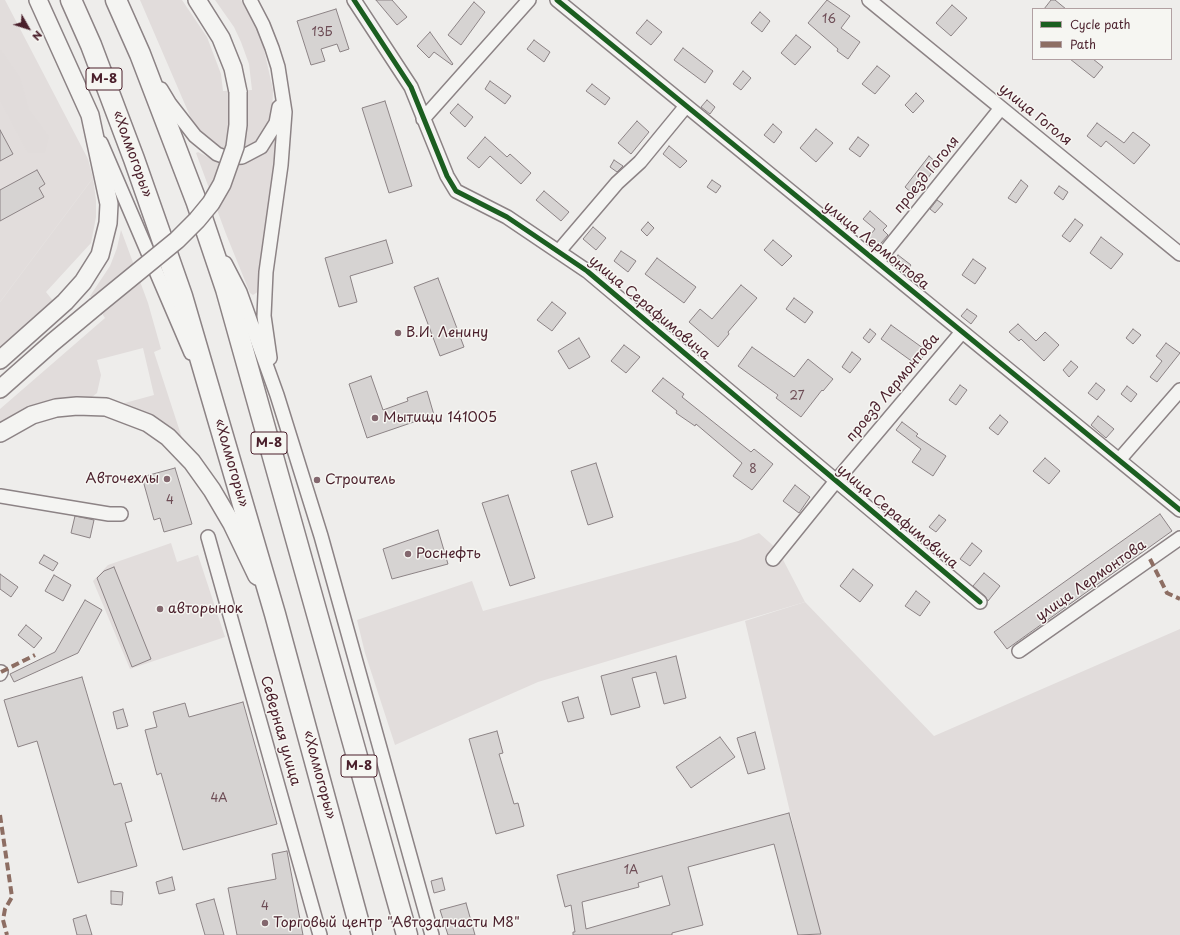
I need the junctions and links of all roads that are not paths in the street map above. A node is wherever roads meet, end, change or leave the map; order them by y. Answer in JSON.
{"nodes":[{"id":1,"x":38,"y":0,"type":"edge"},
{"id":2,"x":71,"y":0,"type":"edge"},
{"id":3,"x":116,"y":0,"type":"edge"},
{"id":4,"x":197,"y":0,"type":"edge"},
{"id":5,"x":250,"y":0,"type":"edge"},
{"id":6,"x":354,"y":0,"type":"edge"},
{"id":7,"x":529,"y":0,"type":"edge"},
{"id":8,"x":557,"y":0,"type":"edge"},
{"id":9,"x":869,"y":0,"type":"edge"},
{"id":10,"x":140,"y":54,"type":"junction"},
{"id":11,"x":281,"y":84,"type":"junction"},
{"id":12,"x":686,"y":106,"type":"junction"},
{"id":13,"x":1001,"y":108,"type":"junction"},
{"id":14,"x":90,"y":115,"type":"junction"},
{"id":15,"x":423,"y":119,"type":"junction"},
{"id":16,"x":197,"y":203,"type":"junction"},
{"id":17,"x":559,"y":251,"type":"junction"},
{"id":18,"x":1180,"y":254,"type":"edge"},
{"id":19,"x":877,"y":262,"type":"junction"},
{"id":20,"x":962,"y":332,"type":"junction"},
{"id":21,"x":0,"y":360,"type":"edge"},
{"id":22,"x":0,"y":389,"type":"edge"},
{"id":23,"x":1180,"y":390,"type":"edge"},
{"id":24,"x":277,"y":396,"type":"junction"},
{"id":25,"x":212,"y":400,"type":"junction"},
{"id":26,"x":0,"y":432,"type":"edge"},
{"id":27,"x":1118,"y":460,"type":"junction"},
{"id":28,"x":836,"y":481,"type":"junction"},
{"id":29,"x":0,"y":496,"type":"edge"},
{"id":30,"x":1180,"y":510,"type":"edge"},
{"id":31,"x":121,"y":514,"type":"dead end"},
{"id":32,"x":208,"y":537,"type":"dead end"},
{"id":33,"x":1180,"y":538,"type":"edge"},
{"id":34,"x":773,"y":559,"type":"dead end"},
{"id":35,"x":980,"y":602,"type":"dead end"},
{"id":36,"x":275,"y":614,"type":"junction"},
{"id":37,"x":1020,"y":651,"type":"dead end"},
{"id":38,"x":320,"y":935,"type":"edge"},
{"id":39,"x":362,"y":935,"type":"edge"},
{"id":40,"x":407,"y":935,"type":"edge"},
{"id":41,"x":432,"y":935,"type":"edge"}],
"edges":[{"from":1,"to":14,"type":"main road"},
{"from":2,"to":25,"type":"highway","name":"«Холмогоры»","number":"М-8"},
{"from":3,"to":10,"type":"highway","number":"М-8"},
{"from":4,"to":22,"type":"main road","bridge":true},
{"from":5,"to":11,"type":"street"},
{"from":6,"to":15,"type":"street","name":"улица Серафимовича"},
{"from":7,"to":15,"type":"street"},
{"from":8,"to":12,"type":"street","name":"улица Лермонтова"},
{"from":9,"to":13,"type":"street","name":"улица Гоголя"},
{"from":10,"to":11,"type":"street"},
{"from":10,"to":16,"type":"highway","number":"М-8"},
{"from":11,"to":24,"type":"street"},
{"from":12,"to":17,"type":"street"},
{"from":12,"to":19,"type":"street","name":"улица Лермонтова"},
{"from":13,"to":18,"type":"street","name":"улица Гоголя"},
{"from":13,"to":19,"type":"street","name":"проезд Гоголя"},
{"from":14,"to":21,"type":"main road"},
{"from":14,"to":25,"type":"street"},
{"from":15,"to":17,"type":"street","name":"улица Серафимовича"},
{"from":16,"to":24,"type":"street"},
{"from":16,"to":40,"type":"highway","number":"М-8"},
{"from":17,"to":28,"type":"street","name":"улица Серафимовича"},
{"from":19,"to":20,"type":"street","name":"улица Лермонтова"},
{"from":20,"to":27,"type":"street","name":"улица Лермонтова"},
{"from":20,"to":28,"type":"street","name":"проезд Лермонтова"},
{"from":23,"to":27,"type":"street"},
{"from":24,"to":41,"type":"street"},
{"from":25,"to":36,"type":"highway","name":"«Холмогоры»","number":"М-8"},
{"from":26,"to":36,"type":"main road"},
{"from":27,"to":30,"type":"street","name":"улица Лермонтова"},
{"from":28,"to":34,"type":"street","name":"проезд Лермонтова"},
{"from":28,"to":35,"type":"street","name":"улица Серафимовича"},
{"from":29,"to":31,"type":"street"},
{"from":32,"to":38,"type":"street","name":"Северная улица"},
{"from":33,"to":37,"type":"street","name":"улица Лермонтова"},
{"from":36,"to":39,"type":"highway","name":"«Холмогоры»","number":"М-8"}]}
